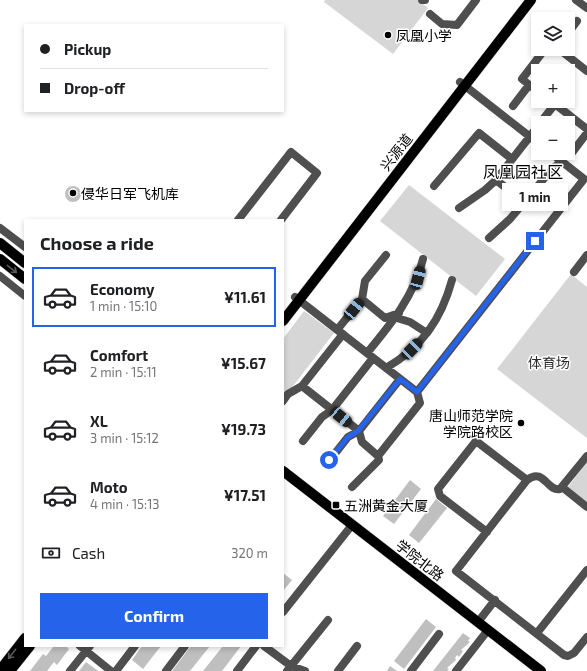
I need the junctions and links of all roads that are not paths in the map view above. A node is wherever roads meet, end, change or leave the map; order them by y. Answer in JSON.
{"nodes":[{"id":1,"x":476,"y":0,"type":"edge"},
{"id":2,"x":523,"y":0,"type":"edge"},
{"id":3,"x":531,"y":0,"type":"edge"},
{"id":4,"x":576,"y":0,"type":"edge"},
{"id":5,"x":587,"y":8,"type":"edge"},
{"id":6,"x":430,"y":14,"type":"dead end"},
{"id":7,"x":577,"y":21,"type":"dead end"},
{"id":8,"x":575,"y":24,"type":"edge"},
{"id":9,"x":540,"y":56,"type":"edge"},
{"id":10,"x":568,"y":56,"type":"edge"},
{"id":11,"x":587,"y":70,"type":"edge"},
{"id":12,"x":462,"y":84,"type":"junction"},
{"id":13,"x":529,"y":85,"type":"joint"},
{"id":14,"x":513,"y":106,"type":"dead end"},
{"id":15,"x":559,"y":108,"type":"edge"},
{"id":16,"x":587,"y":129,"type":"edge"},
{"id":17,"x":587,"y":133,"type":"edge"},
{"id":18,"x":530,"y":137,"type":"joint"},
{"id":19,"x":575,"y":149,"type":"edge"},
{"id":20,"x":512,"y":159,"type":"junction"},
{"id":21,"x":562,"y":161,"type":"joint"},
{"id":22,"x":496,"y":180,"type":"junction"},
{"id":23,"x":434,"y":186,"type":"dead end"},
{"id":24,"x":523,"y":201,"type":"junction"},
{"id":25,"x":460,"y":208,"type":"dead end"},
{"id":26,"x":239,"y":219,"type":"edge"},
{"id":27,"x":282,"y":219,"type":"edge"},
{"id":28,"x":0,"y":228,"type":"edge"},
{"id":29,"x":9,"y":235,"type":"junction"},
{"id":30,"x":489,"y":238,"type":"dead end"},
{"id":31,"x":0,"y":245,"type":"edge"},
{"id":32,"x":24,"y":246,"type":"edge"},
{"id":33,"x":386,"y":254,"type":"dead end"},
{"id":34,"x":587,"y":255,"type":"edge"},
{"id":35,"x":0,"y":259,"type":"edge"},
{"id":36,"x":423,"y":260,"type":"dead end"},
{"id":37,"x":24,"y":262,"type":"edge"},
{"id":38,"x":574,"y":272,"type":"dead end"},
{"id":39,"x":0,"y":276,"type":"edge"},
{"id":40,"x":24,"y":278,"type":"edge"},
{"id":41,"x":452,"y":280,"type":"dead end"},
{"id":42,"x":24,"y":295,"type":"edge"},
{"id":43,"x":297,"y":298,"type":"junction"},
{"id":44,"x":362,"y":299,"type":"junction"},
{"id":45,"x":284,"y":311,"type":"edge"},
{"id":46,"x":398,"y":316,"type":"junction"},
{"id":47,"x":284,"y":320,"type":"edge"},
{"id":48,"x":340,"y":332,"type":"junction"},
{"id":49,"x":427,"y":333,"type":"junction"},
{"id":50,"x":370,"y":355,"type":"junction"},
{"id":51,"x":386,"y":368,"type":"junction"},
{"id":52,"x":400,"y":379,"type":"junction"},
{"id":53,"x":302,"y":386,"type":"junction"},
{"id":54,"x":417,"y":392,"type":"junction"},
{"id":55,"x":284,"y":400,"type":"edge"},
{"id":56,"x":332,"y":410,"type":"junction"},
{"id":57,"x":358,"y":431,"type":"junction"},
{"id":58,"x":303,"y":441,"type":"dead end"},
{"id":59,"x":378,"y":456,"type":"junction"},
{"id":60,"x":587,"y":456,"type":"edge"},
{"id":61,"x":329,"y":460,"type":"dead end"},
{"id":62,"x":284,"y":472,"type":"edge"},
{"id":63,"x":529,"y":479,"type":"junction"},
{"id":64,"x":352,"y":487,"type":"dead end"},
{"id":65,"x":562,"y":487,"type":"junction"},
{"id":66,"x":587,"y":507,"type":"edge"},
{"id":67,"x":352,"y":525,"type":"junction"},
{"id":68,"x":487,"y":532,"type":"junction"},
{"id":69,"x":587,"y":570,"type":"edge"},
{"id":70,"x":495,"y":600,"type":"junction"},
{"id":71,"x":284,"y":611,"type":"edge"},
{"id":72,"x":328,"y":620,"type":"dead end"},
{"id":73,"x":478,"y":622,"type":"junction"},
{"id":74,"x":488,"y":630,"type":"junction"},
{"id":75,"x":537,"y":633,"type":"junction"},
{"id":76,"x":439,"y":634,"type":"dead end"},
{"id":77,"x":587,"y":637,"type":"edge"},
{"id":78,"x":24,"y":639,"type":"edge"},
{"id":79,"x":357,"y":646,"type":"dead end"},
{"id":80,"x":29,"y":647,"type":"edge"},
{"id":81,"x":134,"y":647,"type":"edge"},
{"id":82,"x":184,"y":647,"type":"edge"},
{"id":83,"x":255,"y":647,"type":"edge"},
{"id":84,"x":265,"y":647,"type":"edge"},
{"id":85,"x":85,"y":648,"type":"edge"},
{"id":86,"x":289,"y":669,"type":"edge"},
{"id":87,"x":0,"y":670,"type":"edge"},
{"id":88,"x":10,"y":671,"type":"edge"},
{"id":89,"x":70,"y":671,"type":"edge"},
{"id":90,"x":111,"y":671,"type":"edge"},
{"id":91,"x":116,"y":671,"type":"edge"},
{"id":92,"x":166,"y":671,"type":"edge"},
{"id":93,"x":237,"y":671,"type":"edge"},
{"id":94,"x":305,"y":671,"type":"edge"},
{"id":95,"x":338,"y":671,"type":"edge"},
{"id":96,"x":411,"y":671,"type":"edge"},
{"id":97,"x":456,"y":671,"type":"edge"},
{"id":98,"x":541,"y":671,"type":"edge"}],
"edges":[{"from":1,"to":6,"type":"street"},
{"from":2,"to":12,"type":"main road","name":"兴源道"},
{"from":3,"to":12,"type":"main road","name":"兴源道"},
{"from":4,"to":5,"type":"street"},
{"from":7,"to":8,"type":"street"},
{"from":9,"to":13,"type":"street"},
{"from":10,"to":11,"type":"street"},
{"from":12,"to":18,"type":"street"},
{"from":12,"to":43,"type":"main road","name":"兴源道"},
{"from":13,"to":14,"type":"street"},
{"from":15,"to":16,"type":"street"},
{"from":17,"to":19,"type":"street"},
{"from":18,"to":20,"type":"street"},
{"from":20,"to":22,"type":"street"},
{"from":20,"to":23,"type":"street"},
{"from":21,"to":24,"type":"street"},
{"from":21,"to":54,"type":"street"},
{"from":22,"to":24,"type":"street"},
{"from":22,"to":25,"type":"street"},
{"from":24,"to":30,"type":"street"},
{"from":26,"to":27,"type":"street"},
{"from":28,"to":29,"type":"street"},
{"from":29,"to":31,"type":"street"},
{"from":29,"to":32,"type":"street"},
{"from":31,"to":37,"type":"main road"},
{"from":33,"to":44,"type":"street"},
{"from":34,"to":38,"type":"street"},
{"from":35,"to":40,"type":"main road","one_way":true},
{"from":36,"to":46,"type":"street"},
{"from":39,"to":42,"type":"street"},
{"from":41,"to":49,"type":"street"},
{"from":43,"to":45,"type":"main road","name":"兴源道"},
{"from":43,"to":47,"type":"main road","name":"兴源道"},
{"from":43,"to":48,"type":"street"},
{"from":44,"to":46,"type":"street"},
{"from":44,"to":48,"type":"street"},
{"from":46,"to":49,"type":"street"},
{"from":46,"to":50,"type":"street"},
{"from":48,"to":50,"type":"street"},
{"from":48,"to":53,"type":"street"},
{"from":49,"to":51,"type":"street"},
{"from":50,"to":51,"type":"street"},
{"from":50,"to":56,"type":"street"},
{"from":51,"to":52,"type":"street"},
{"from":52,"to":54,"type":"street"},
{"from":52,"to":57,"type":"street"},
{"from":53,"to":55,"type":"street"},
{"from":53,"to":56,"type":"street"},
{"from":54,"to":59,"type":"street"},
{"from":56,"to":57,"type":"street"},
{"from":56,"to":58,"type":"street"},
{"from":57,"to":59,"type":"street"},
{"from":57,"to":61,"type":"street"},
{"from":59,"to":64,"type":"street"},
{"from":60,"to":65,"type":"street"},
{"from":62,"to":67,"type":"main road","name":"学院北路"},
{"from":63,"to":65,"type":"street"},
{"from":63,"to":68,"type":"street"},
{"from":63,"to":68,"type":"street"},
{"from":65,"to":66,"type":"street"},
{"from":67,"to":71,"type":"street"},
{"from":67,"to":73,"type":"main road","name":"学院北路"},
{"from":68,"to":70,"type":"street"},
{"from":69,"to":75,"type":"street"},
{"from":70,"to":73,"type":"street"},
{"from":70,"to":75,"type":"street"},
{"from":72,"to":86,"type":"street"},
{"from":73,"to":74,"type":"main road","name":"学院北路"},
{"from":74,"to":97,"type":"street"},
{"from":74,"to":98,"type":"main road","name":"学院北路"},
{"from":75,"to":77,"type":"street"},
{"from":76,"to":96,"type":"street"},
{"from":78,"to":87,"type":"main road","one_way":true},
{"from":79,"to":95,"type":"street"},
{"from":80,"to":88,"type":"main road"},
{"from":81,"to":91,"type":"street"},
{"from":82,"to":92,"type":"street"},
{"from":83,"to":93,"type":"street"},
{"from":84,"to":86,"type":"street"},
{"from":85,"to":89,"type":"street"},
{"from":85,"to":90,"type":"street"},
{"from":86,"to":94,"type":"street"}]}
